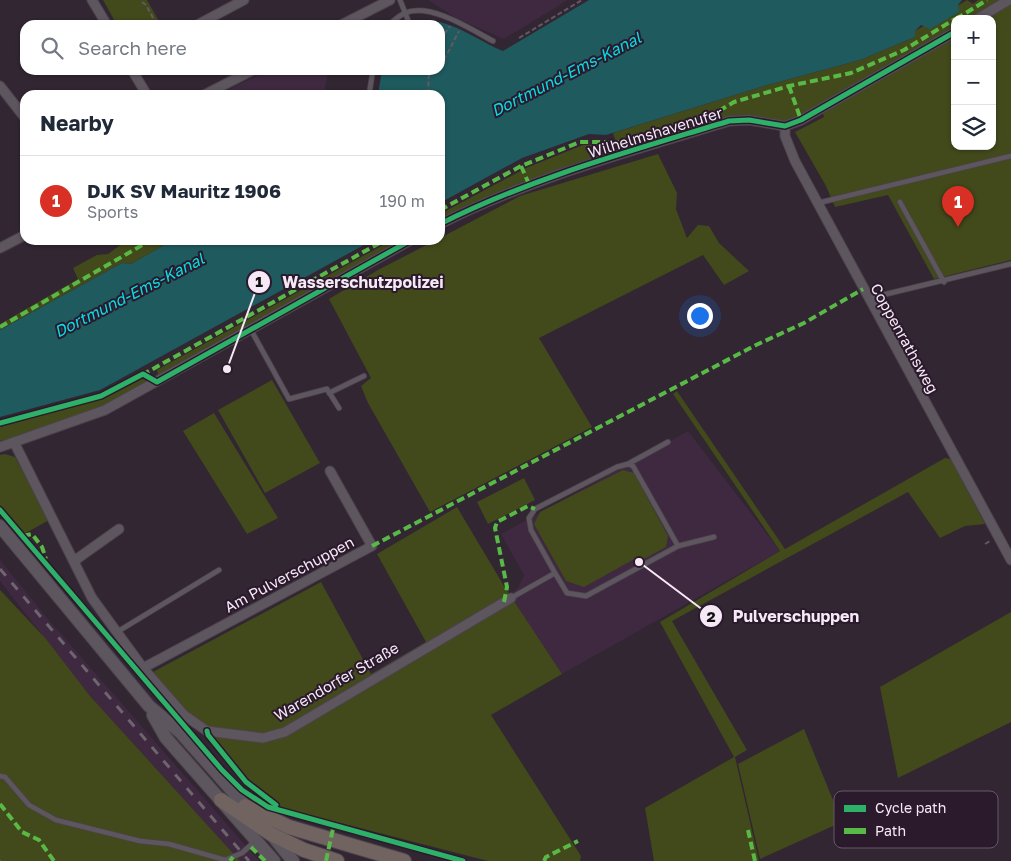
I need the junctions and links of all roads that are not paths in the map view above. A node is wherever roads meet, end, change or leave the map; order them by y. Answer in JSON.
{"nodes":[{"id":1,"x":92,"y":0,"type":"edge"},
{"id":2,"x":244,"y":0,"type":"edge"},
{"id":3,"x":390,"y":0,"type":"edge"},
{"id":4,"x":400,"y":0,"type":"edge"},
{"id":5,"x":1009,"y":0,"type":"edge"},
{"id":6,"x":406,"y":13,"type":"junction"},
{"id":7,"x":984,"y":15,"type":"edge"},
{"id":8,"x":104,"y":20,"type":"edge"},
{"id":9,"x":206,"y":20,"type":"edge"},
{"id":10,"x":351,"y":20,"type":"edge"},
{"id":11,"x":396,"y":20,"type":"edge"},
{"id":12,"x":408,"y":20,"type":"edge"},
{"id":13,"x":951,"y":34,"type":"edge"},
{"id":14,"x":493,"y":42,"type":"dead end"},
{"id":15,"x":135,"y":75,"type":"edge"},
{"id":16,"x":243,"y":75,"type":"edge"},
{"id":17,"x":372,"y":75,"type":"edge"},
{"id":18,"x":0,"y":86,"type":"edge"},
{"id":19,"x":144,"y":90,"type":"edge"},
{"id":20,"x":214,"y":90,"type":"edge"},
{"id":21,"x":370,"y":90,"type":"edge"},
{"id":22,"x":8,"y":97,"type":"junction"},
{"id":23,"x":0,"y":103,"type":"edge"},
{"id":24,"x":20,"y":112,"type":"edge"},
{"id":25,"x":785,"y":126,"type":"junction"},
{"id":26,"x":1011,"y":156,"type":"edge"},
{"id":27,"x":900,"y":202,"type":"dead end"},
{"id":28,"x":817,"y":203,"type":"junction"},
{"id":29,"x":445,"y":222,"type":"edge"},
{"id":30,"x":20,"y":238,"type":"edge"},
{"id":31,"x":403,"y":245,"type":"edge"},
{"id":32,"x":0,"y":248,"type":"edge"},
{"id":33,"x":1011,"y":264,"type":"edge"},
{"id":34,"x":944,"y":282,"type":"junction"},
{"id":35,"x":868,"y":299,"type":"junction"},
{"id":36,"x":251,"y":330,"type":"junction"},
{"id":37,"x":364,"y":376,"type":"dead end"},
{"id":38,"x":329,"y":393,"type":"junction"},
{"id":39,"x":338,"y":408,"type":"dead end"},
{"id":40,"x":14,"y":442,"type":"junction"},
{"id":41,"x":668,"y":442,"type":"dead end"},
{"id":42,"x":0,"y":447,"type":"edge"},
{"id":43,"x":628,"y":464,"type":"junction"},
{"id":44,"x":330,"y":471,"type":"dead end"},
{"id":45,"x":0,"y":526,"type":"edge"},
{"id":46,"x":119,"y":529,"type":"dead end"},
{"id":47,"x":714,"y":537,"type":"dead end"},
{"id":48,"x":678,"y":546,"type":"junction"},
{"id":49,"x":1011,"y":560,"type":"edge"},
{"id":50,"x":74,"y":561,"type":"junction"},
{"id":51,"x":219,"y":570,"type":"dead end"},
{"id":52,"x":555,"y":573,"type":"junction"},
{"id":53,"x":512,"y":598,"type":"joint"},
{"id":54,"x":116,"y":633,"type":"junction"},
{"id":55,"x":143,"y":668,"type":"junction"},
{"id":56,"x":148,"y":706,"type":"junction"},
{"id":57,"x":0,"y":776,"type":"edge"},
{"id":58,"x":220,"y":800,"type":"junction"},
{"id":59,"x":245,"y":806,"type":"junction"},
{"id":60,"x":271,"y":834,"type":"junction"},
{"id":61,"x":324,"y":839,"type":"junction"},
{"id":62,"x":256,"y":840,"type":"junction"},
{"id":63,"x":304,"y":850,"type":"junction"},
{"id":64,"x":397,"y":860,"type":"edge"},
{"id":65,"x":274,"y":861,"type":"edge"},
{"id":66,"x":294,"y":861,"type":"edge"},
{"id":67,"x":337,"y":861,"type":"edge"}],
"edges":[{"from":1,"to":8,"type":"street"},
{"from":2,"to":9,"type":"street"},
{"from":3,"to":10,"type":"street"},
{"from":4,"to":6,"type":"lane"},
{"from":5,"to":7,"type":"street"},
{"from":6,"to":11,"type":"lane"},
{"from":6,"to":12,"type":"lane"},
{"from":6,"to":14,"type":"lane"},
{"from":13,"to":25,"type":"street"},
{"from":15,"to":19,"type":"street"},
{"from":16,"to":20,"type":"street"},
{"from":17,"to":21,"type":"lane"},
{"from":18,"to":22,"type":"street"},
{"from":22,"to":23,"type":"street"},
{"from":22,"to":24,"type":"street"},
{"from":25,"to":28,"type":"street","name":"Coppenrathsweg"},
{"from":25,"to":29,"type":"street","name":"Wilhelmshavenufer"},
{"from":26,"to":28,"type":"lane"},
{"from":27,"to":34,"type":"lane"},
{"from":28,"to":35,"type":"street","name":"Coppenrathsweg"},
{"from":30,"to":32,"type":"street"},
{"from":31,"to":36,"type":"street"},
{"from":33,"to":34,"type":"lane"},
{"from":34,"to":35,"type":"lane"},
{"from":35,"to":49,"type":"street","name":"Coppenrathsweg"},
{"from":36,"to":38,"type":"lane"},
{"from":36,"to":40,"type":"street"},
{"from":37,"to":38,"type":"lane"},
{"from":38,"to":39,"type":"lane"},
{"from":40,"to":42,"type":"street"},
{"from":40,"to":50,"type":"street","name":"Warendorfer Straße"},
{"from":41,"to":43,"type":"lane"},
{"from":43,"to":48,"type":"lane"},
{"from":43,"to":52,"type":"lane"},
{"from":44,"to":55,"type":"street","name":"Am Pulverschuppen"},
{"from":45,"to":56,"type":"main road"},
{"from":46,"to":50,"type":"street"},
{"from":47,"to":48,"type":"lane"},
{"from":48,"to":52,"type":"lane"},
{"from":50,"to":54,"type":"street","name":"Warendorfer Straße"},
{"from":51,"to":54,"type":"lane"},
{"from":52,"to":53,"type":"lane"},
{"from":53,"to":55,"type":"street","name":"Warendorfer Straße"},
{"from":54,"to":55,"type":"street","name":"Warendorfer Straße"},
{"from":56,"to":58,"type":"main road"},
{"from":56,"to":59,"type":"main road"},
{"from":57,"to":62,"type":"lane"},
{"from":58,"to":60,"type":"highway"},
{"from":58,"to":62,"type":"main road"},
{"from":59,"to":60,"type":"main road"},
{"from":59,"to":61,"type":"highway"},
{"from":60,"to":63,"type":"highway"},
{"from":60,"to":66,"type":"main road"},
{"from":61,"to":63,"type":"highway"},
{"from":61,"to":64,"type":"highway"},
{"from":62,"to":65,"type":"main road"},
{"from":63,"to":66,"type":"highway"},
{"from":63,"to":67,"type":"highway"}]}
